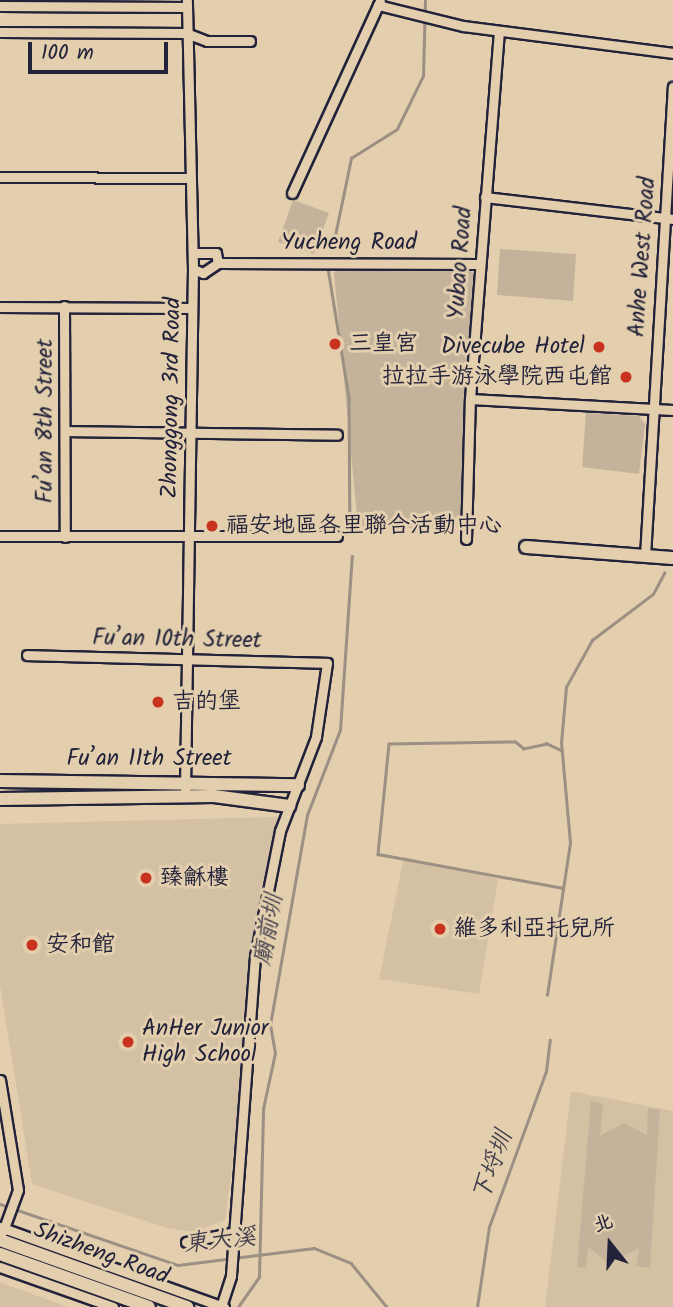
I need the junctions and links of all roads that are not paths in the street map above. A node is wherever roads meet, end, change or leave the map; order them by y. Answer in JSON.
{"nodes":[{"id":1,"x":379,"y":3,"type":"edge"},
{"id":2,"x":187,"y":4,"type":"edge"},
{"id":3,"x":0,"y":6,"type":"edge"},
{"id":4,"x":0,"y":32,"type":"edge"},
{"id":5,"x":499,"y":32,"type":"junction"},
{"id":6,"x":186,"y":33,"type":"junction"},
{"id":7,"x":250,"y":41,"type":"dead end"},
{"id":8,"x":673,"y":54,"type":"edge"},
{"id":9,"x":673,"y":87,"type":"edge"},
{"id":10,"x":0,"y":177,"type":"edge"},
{"id":11,"x":190,"y":178,"type":"junction"},
{"id":12,"x":292,"y":193,"type":"dead end"},
{"id":13,"x":485,"y":197,"type":"junction"},
{"id":14,"x":669,"y":218,"type":"edge"},
{"id":15,"x":193,"y":253,"type":"junction"},
{"id":16,"x":218,"y":262,"type":"junction"},
{"id":17,"x":480,"y":264,"type":"junction"},
{"id":18,"x":194,"y":269,"type":"junction"},
{"id":19,"x":0,"y":306,"type":"edge"},
{"id":20,"x":64,"y":306,"type":"junction"},
{"id":21,"x":191,"y":308,"type":"junction"},
{"id":22,"x":470,"y":399,"type":"junction"},
{"id":23,"x":653,"y":408,"type":"junction"},
{"id":24,"x":673,"y":410,"type":"edge"},
{"id":25,"x":66,"y":431,"type":"junction"},
{"id":26,"x":190,"y":431,"type":"junction"},
{"id":27,"x":337,"y":435,"type":"dead end"},
{"id":28,"x":0,"y":536,"type":"edge"},
{"id":29,"x":337,"y":536,"type":"dead end"},
{"id":30,"x":65,"y":537,"type":"junction"},
{"id":31,"x":190,"y":537,"type":"junction"},
{"id":32,"x":466,"y":539,"type":"dead end"},
{"id":33,"x":526,"y":547,"type":"dead end"},
{"id":34,"x":645,"y":556,"type":"junction"},
{"id":35,"x":673,"y":558,"type":"edge"},
{"id":36,"x":27,"y":655,"type":"dead end"},
{"id":37,"x":188,"y":659,"type":"junction"},
{"id":38,"x":185,"y":779,"type":"junction"},
{"id":39,"x":0,"y":781,"type":"edge"},
{"id":40,"x":298,"y":785,"type":"junction"},
{"id":41,"x":185,"y":796,"type":"junction"},
{"id":42,"x":0,"y":799,"type":"edge"},
{"id":43,"x":289,"y":806,"type":"junction"},
{"id":44,"x":0,"y":1080,"type":"edge"},
{"id":45,"x":1,"y":1234,"type":"edge"},
{"id":46,"x":230,"y":1237,"type":"junction"},
{"id":47,"x":186,"y":1242,"type":"dead end"},
{"id":48,"x":0,"y":1254,"type":"edge"},
{"id":49,"x":0,"y":1267,"type":"edge"},
{"id":50,"x":113,"y":1307,"type":"edge"},
{"id":51,"x":149,"y":1307,"type":"edge"},
{"id":52,"x":187,"y":1307,"type":"edge"},
{"id":53,"x":222,"y":1307,"type":"edge"}],
"edges":[{"from":1,"to":5,"type":"street"},
{"from":1,"to":12,"type":"street"},
{"from":2,"to":3,"type":"street"},
{"from":2,"to":6,"type":"street","name":"Zhonggong 3rd Road"},
{"from":4,"to":6,"type":"street"},
{"from":5,"to":8,"type":"street"},
{"from":5,"to":13,"type":"street","name":"Yubao Road"},
{"from":6,"to":7,"type":"street"},
{"from":6,"to":11,"type":"street","name":"Zhonggong 3rd Road"},
{"from":9,"to":14,"type":"street","name":"Anhe West Road"},
{"from":10,"to":11,"type":"street"},
{"from":11,"to":15,"type":"street","name":"Zhonggong 3rd Road"},
{"from":13,"to":14,"type":"street"},
{"from":13,"to":17,"type":"street","name":"Yubao Road"},
{"from":14,"to":23,"type":"street","name":"Anhe West Road"},
{"from":15,"to":16,"type":"street","name":"Yucheng Road"},
{"from":15,"to":18,"type":"street","name":"Zhonggong 3rd Road"},
{"from":16,"to":17,"type":"street","name":"Yucheng Road"},
{"from":16,"to":18,"type":"street","name":"Yucheng Road"},
{"from":17,"to":22,"type":"street","name":"Yubao Road"},
{"from":18,"to":21,"type":"street","name":"Zhonggong 3rd Road"},
{"from":19,"to":20,"type":"street"},
{"from":20,"to":21,"type":"street"},
{"from":20,"to":25,"type":"street","name":"Fu’an 8th Street"},
{"from":21,"to":26,"type":"street","name":"Zhonggong 3rd Road"},
{"from":22,"to":23,"type":"street"},
{"from":22,"to":32,"type":"street","name":"Yubao Road"},
{"from":23,"to":24,"type":"street"},
{"from":23,"to":34,"type":"street","name":"Anhe West Road"},
{"from":25,"to":26,"type":"street"},
{"from":25,"to":30,"type":"street","name":"Fu’an 8th Street"},
{"from":26,"to":27,"type":"street"},
{"from":26,"to":31,"type":"street","name":"Zhonggong 3rd Road"},
{"from":28,"to":30,"type":"street"},
{"from":29,"to":31,"type":"street"},
{"from":30,"to":31,"type":"street"},
{"from":31,"to":37,"type":"street","name":"Zhonggong 3rd Road"},
{"from":33,"to":34,"type":"street"},
{"from":34,"to":35,"type":"street"},
{"from":36,"to":37,"type":"street","name":"Fu’an 10th Street"},
{"from":37,"to":38,"type":"street","name":"Zhonggong 3rd Road"},
{"from":37,"to":40,"type":"street","name":"Fu’an 10th Street"},
{"from":38,"to":39,"type":"street","name":"Fu’an 11th Street"},
{"from":38,"to":40,"type":"street","name":"Fu’an 11th Street"},
{"from":38,"to":41,"type":"street","name":"Zhonggong 3rd Road"},
{"from":40,"to":43,"type":"street"},
{"from":41,"to":42,"type":"street"},
{"from":41,"to":43,"type":"street"},
{"from":43,"to":46,"type":"street"},
{"from":44,"to":45,"type":"street"},
{"from":45,"to":52,"type":"street","name":"Shizheng Road"},
{"from":45,"to":53,"type":"street","name":"Shizheng Road"},
{"from":46,"to":47,"type":"street"},
{"from":46,"to":53,"type":"street"},
{"from":48,"to":51,"type":"street","name":"Shizheng Road"},
{"from":49,"to":50,"type":"street","name":"Shizheng Road"}]}
